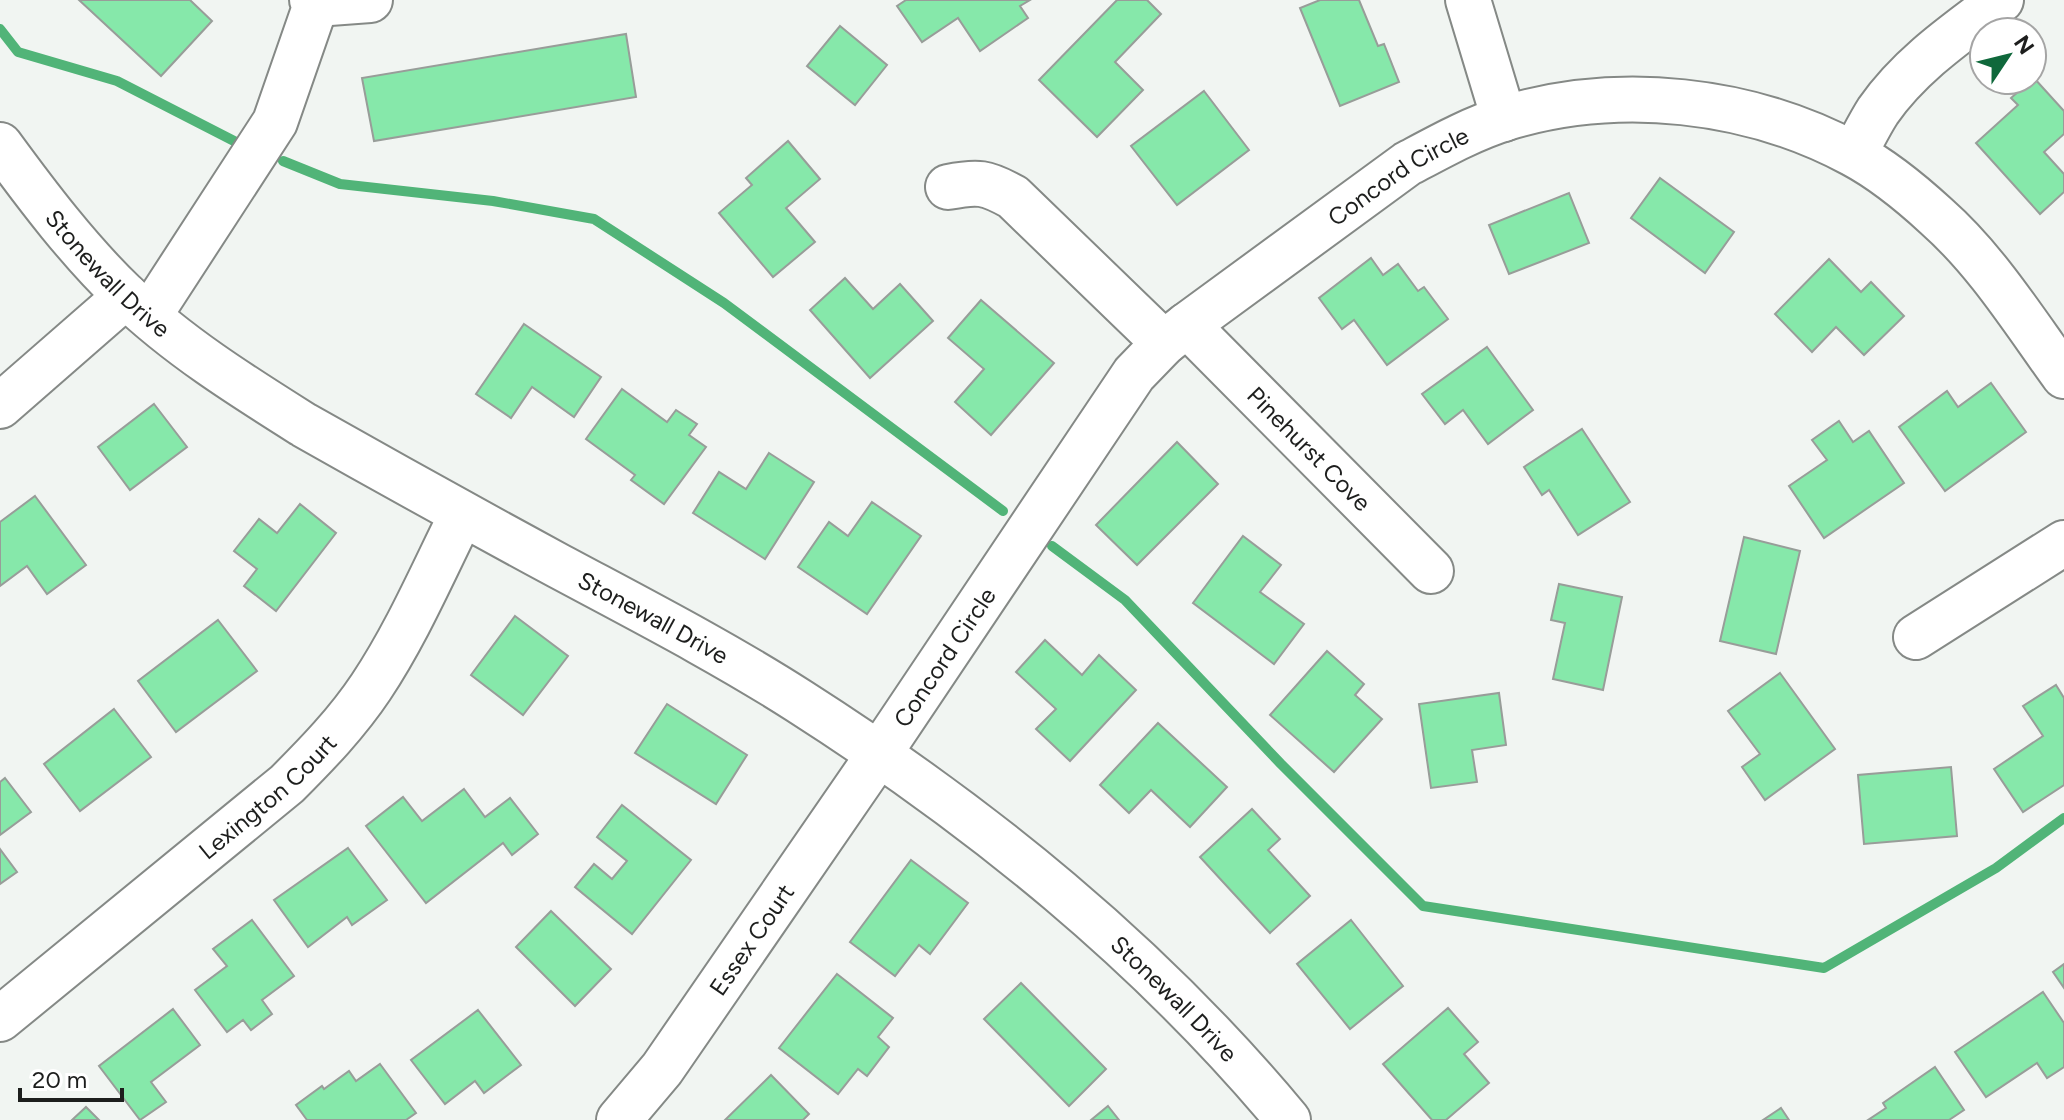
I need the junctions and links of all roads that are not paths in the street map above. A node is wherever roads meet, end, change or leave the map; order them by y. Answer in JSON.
{"nodes":[{"id":1,"x":370,"y":0,"type":"edge"},
{"id":2,"x":1468,"y":0,"type":"edge"},
{"id":3,"x":2001,"y":0,"type":"edge"},
{"id":4,"x":314,"y":2,"type":"edge"},
{"id":5,"x":1504,"y":119,"type":"junction"},
{"id":6,"x":0,"y":145,"type":"edge"},
{"id":7,"x":1854,"y":154,"type":"junction"},
{"id":8,"x":948,"y":187,"type":"dead end"},
{"id":9,"x":138,"y":306,"type":"junction"},
{"id":10,"x":1175,"y":334,"type":"junction"},
{"id":11,"x":2064,"y":376,"type":"edge"},
{"id":12,"x":0,"y":406,"type":"edge"},
{"id":13,"x":462,"y":514,"type":"junction"},
{"id":14,"x":2064,"y":543,"type":"edge"},
{"id":15,"x":1431,"y":571,"type":"dead end"},
{"id":16,"x":1916,"y":637,"type":"dead end"},
{"id":17,"x":879,"y":754,"type":"junction"},
{"id":18,"x":0,"y":1019,"type":"edge"},
{"id":19,"x":619,"y":1120,"type":"edge"},
{"id":20,"x":1288,"y":1120,"type":"edge"}],
"edges":[{"from":1,"to":4,"type":"street"},
{"from":2,"to":5,"type":"street"},
{"from":3,"to":7,"type":"street"},
{"from":4,"to":9,"type":"street"},
{"from":5,"to":7,"type":"street","name":"Concord Circle"},
{"from":5,"to":10,"type":"street","name":"Concord Circle"},
{"from":6,"to":9,"type":"street","name":"Stonewall Drive"},
{"from":7,"to":11,"type":"street","name":"Concord Circle"},
{"from":8,"to":10,"type":"street","name":"Pinehurst Cove"},
{"from":9,"to":12,"type":"street"},
{"from":9,"to":13,"type":"street","name":"Stonewall Drive"},
{"from":10,"to":15,"type":"street","name":"Pinehurst Cove"},
{"from":10,"to":17,"type":"street","name":"Concord Circle"},
{"from":13,"to":17,"type":"street","name":"Stonewall Drive"},
{"from":13,"to":18,"type":"street","name":"Lexington Court"},
{"from":14,"to":16,"type":"street"},
{"from":17,"to":19,"type":"street","name":"Essex Court"},
{"from":17,"to":20,"type":"street","name":"Stonewall Drive"}]}
